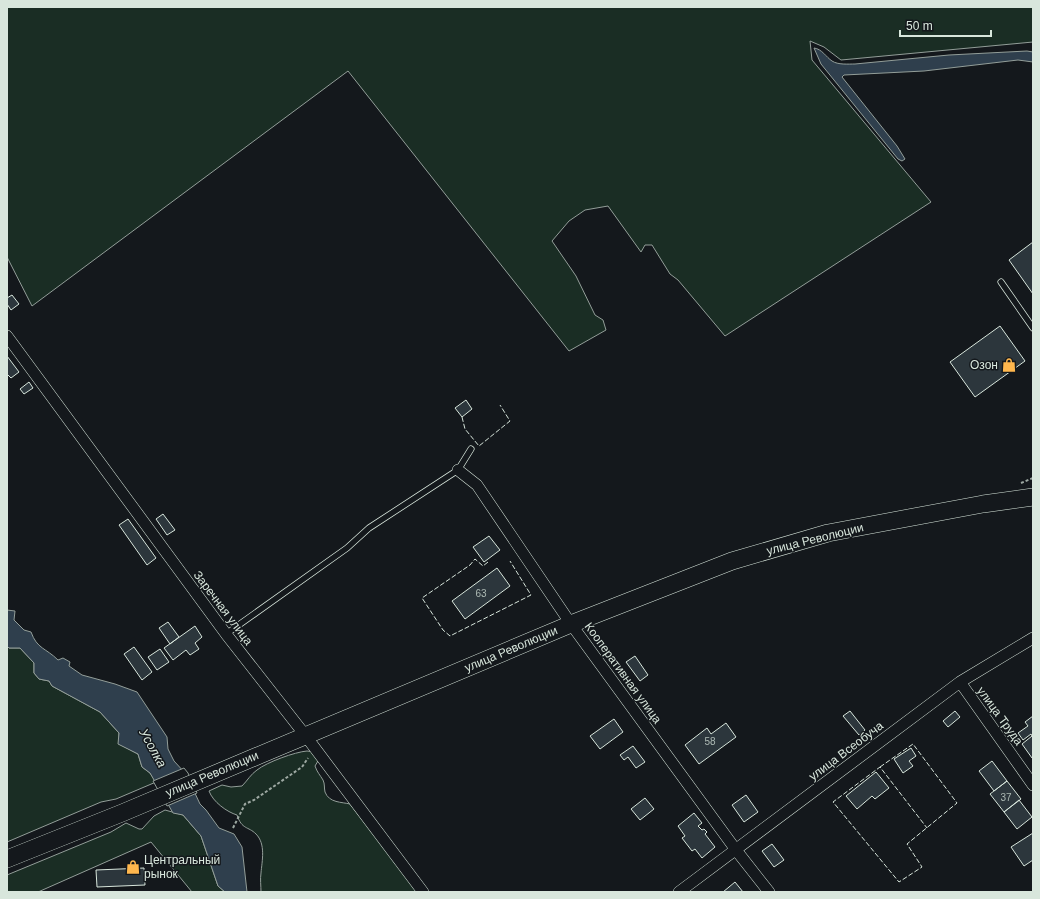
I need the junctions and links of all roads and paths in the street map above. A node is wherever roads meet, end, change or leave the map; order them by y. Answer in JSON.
{"nodes":[{"id":1,"x":1001,"y":282,"type":"dead end"},
{"id":2,"x":1033,"y":328,"type":"edge"},
{"id":3,"x":7,"y":336,"type":"edge"},
{"id":4,"x":471,"y":449,"type":"dead end"},
{"id":5,"x":458,"y":470,"type":"junction"},
{"id":6,"x":1033,"y":478,"type":"edge"},
{"id":7,"x":1016,"y":486,"type":"dead end"},
{"id":8,"x":1033,"y":497,"type":"edge"},
{"id":9,"x":571,"y":624,"type":"junction"},
{"id":10,"x":226,"y":634,"type":"junction"},
{"id":11,"x":1033,"y":638,"type":"edge"},
{"id":12,"x":960,"y":682,"type":"junction"},
{"id":13,"x":310,"y":742,"type":"junction"},
{"id":14,"x":1033,"y":785,"type":"edge"},
{"id":15,"x":233,"y":828,"type":"dead end"},
{"id":16,"x":736,"y":850,"type":"junction"},
{"id":17,"x":7,"y":859,"type":"edge"},
{"id":18,"x":423,"y":892,"type":"edge"},
{"id":19,"x":679,"y":892,"type":"edge"},
{"id":20,"x":769,"y":892,"type":"edge"}],
"edges":[{"from":1,"to":2,"type":"lane"},
{"from":3,"to":10,"type":"street","name":"Заречная улица"},
{"from":4,"to":5,"type":"lane"},
{"from":5,"to":9,"type":"street","name":"Кооперативная улица"},
{"from":5,"to":10,"type":"lane"},
{"from":6,"to":7,"type":"path"},
{"from":8,"to":9,"type":"main road","name":"улица Революции"},
{"from":9,"to":13,"type":"main road","name":"улица Революции"},
{"from":9,"to":16,"type":"street","name":"Кооперативная улица"},
{"from":10,"to":13,"type":"street","name":"Заречная улица"},
{"from":11,"to":12,"type":"street","name":"улица Всеобуча"},
{"from":12,"to":14,"type":"street","name":"улица Труда"},
{"from":12,"to":16,"type":"street","name":"улица Всеобуча"},
{"from":13,"to":15,"type":"path"},
{"from":13,"to":17,"type":"main road","name":"улица Революции"},
{"from":13,"to":18,"type":"street","name":"Заречная улица"},
{"from":16,"to":19,"type":"street","name":"улица Всеобуча"},
{"from":16,"to":20,"type":"street","name":"Кооперативная улица"}]}
